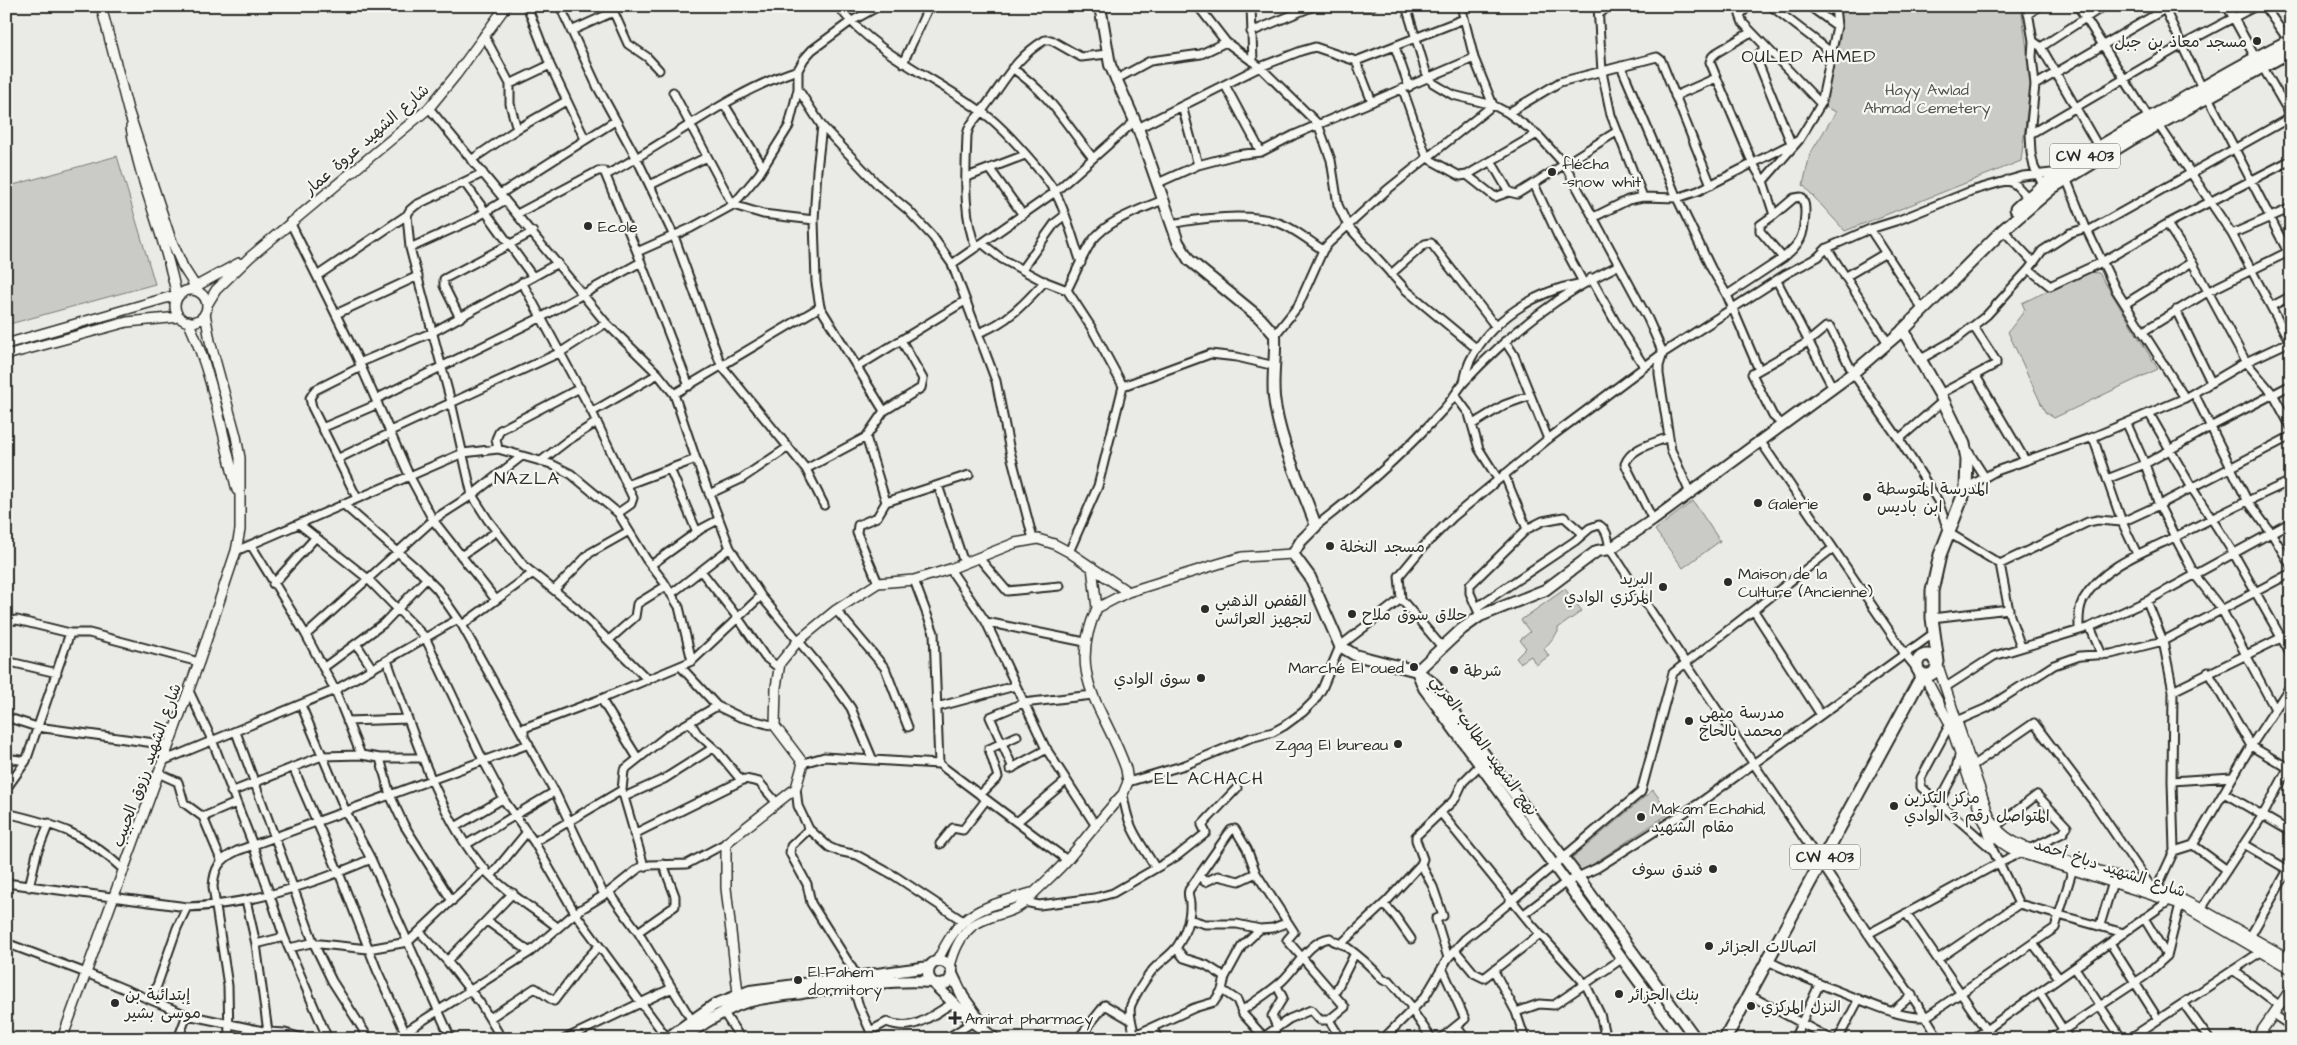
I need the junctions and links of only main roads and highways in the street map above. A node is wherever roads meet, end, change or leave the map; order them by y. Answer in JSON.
{"nodes":[{"id":1,"x":1100,"y":6,"type":"edge"},
{"id":2,"x":2290,"y":44,"type":"edge"},
{"id":3,"x":2154,"y":121,"type":"junction"},
{"id":4,"x":2063,"y":175,"type":"junction"},
{"id":5,"x":2030,"y":201,"type":"junction"},
{"id":6,"x":1915,"y":318,"type":"junction"},
{"id":7,"x":1903,"y":330,"type":"junction"},
{"id":8,"x":1934,"y":632,"type":"junction"},
{"id":9,"x":1923,"y":655,"type":"junction"},
{"id":10,"x":1938,"y":664,"type":"junction"},
{"id":11,"x":1417,"y":671,"type":"junction"},
{"id":12,"x":1922,"y":673,"type":"junction"},
{"id":13,"x":1470,"y":742,"type":"junction"},
{"id":14,"x":1508,"y":794,"type":"junction"},
{"id":15,"x":933,"y":964,"type":"junction"},
{"id":16,"x":951,"y":970,"type":"junction"},
{"id":17,"x":933,"y":983,"type":"junction"},
{"id":18,"x":738,"y":1000,"type":"junction"},
{"id":19,"x":993,"y":1037,"type":"edge"},
{"id":20,"x":667,"y":1038,"type":"edge"},
{"id":21,"x":683,"y":1039,"type":"edge"},
{"id":22,"x":1681,"y":1039,"type":"edge"},
{"id":23,"x":1696,"y":1039,"type":"edge"},
{"id":24,"x":1726,"y":1039,"type":"edge"}],
"edges":[{"from":1,"to":11,"type":"main road"},
{"from":2,"to":3,"type":"main road","number":"CW 403"},
{"from":3,"to":4,"type":"main road","number":"CW 403"},
{"from":3,"to":4,"type":"main road","number":"CW 403"},
{"from":4,"to":5,"type":"main road","number":"CW 403"},
{"from":5,"to":6,"type":"main road","number":"CW 403"},
{"from":5,"to":6,"type":"main road","number":"CW 403"},
{"from":6,"to":7,"type":"main road","number":"CW 403"},
{"from":7,"to":8,"type":"main road"},
{"from":7,"to":11,"type":"main road"},
{"from":8,"to":9,"type":"main road"},
{"from":8,"to":10,"type":"main road"},
{"from":9,"to":10,"type":"main road"},
{"from":9,"to":12,"type":"main road"},
{"from":10,"to":12,"type":"main road"},
{"from":11,"to":13,"type":"main road","name":"نهج الشهيد الطالب العربي"},
{"from":12,"to":24,"type":"main road","number":"CW 403"},
{"from":13,"to":14,"type":"main road","name":"نهج الشهيد الطالب العربي"},
{"from":13,"to":14,"type":"main road","name":"نهج الشهيد الطالب العربي"},
{"from":14,"to":22,"type":"main road","name":"نهج الشهيد الطالب العربي"},
{"from":14,"to":23,"type":"main road","name":"نهج الشهيد الطالب العربي"},
{"from":15,"to":16,"type":"main road"},
{"from":15,"to":17,"type":"main road"},
{"from":15,"to":18,"type":"main road"},
{"from":16,"to":17,"type":"main road"},
{"from":16,"to":19,"type":"main road"},
{"from":17,"to":18,"type":"main road"},
{"from":17,"to":19,"type":"main road"},
{"from":18,"to":20,"type":"main road"},
{"from":18,"to":21,"type":"main road"}]}
